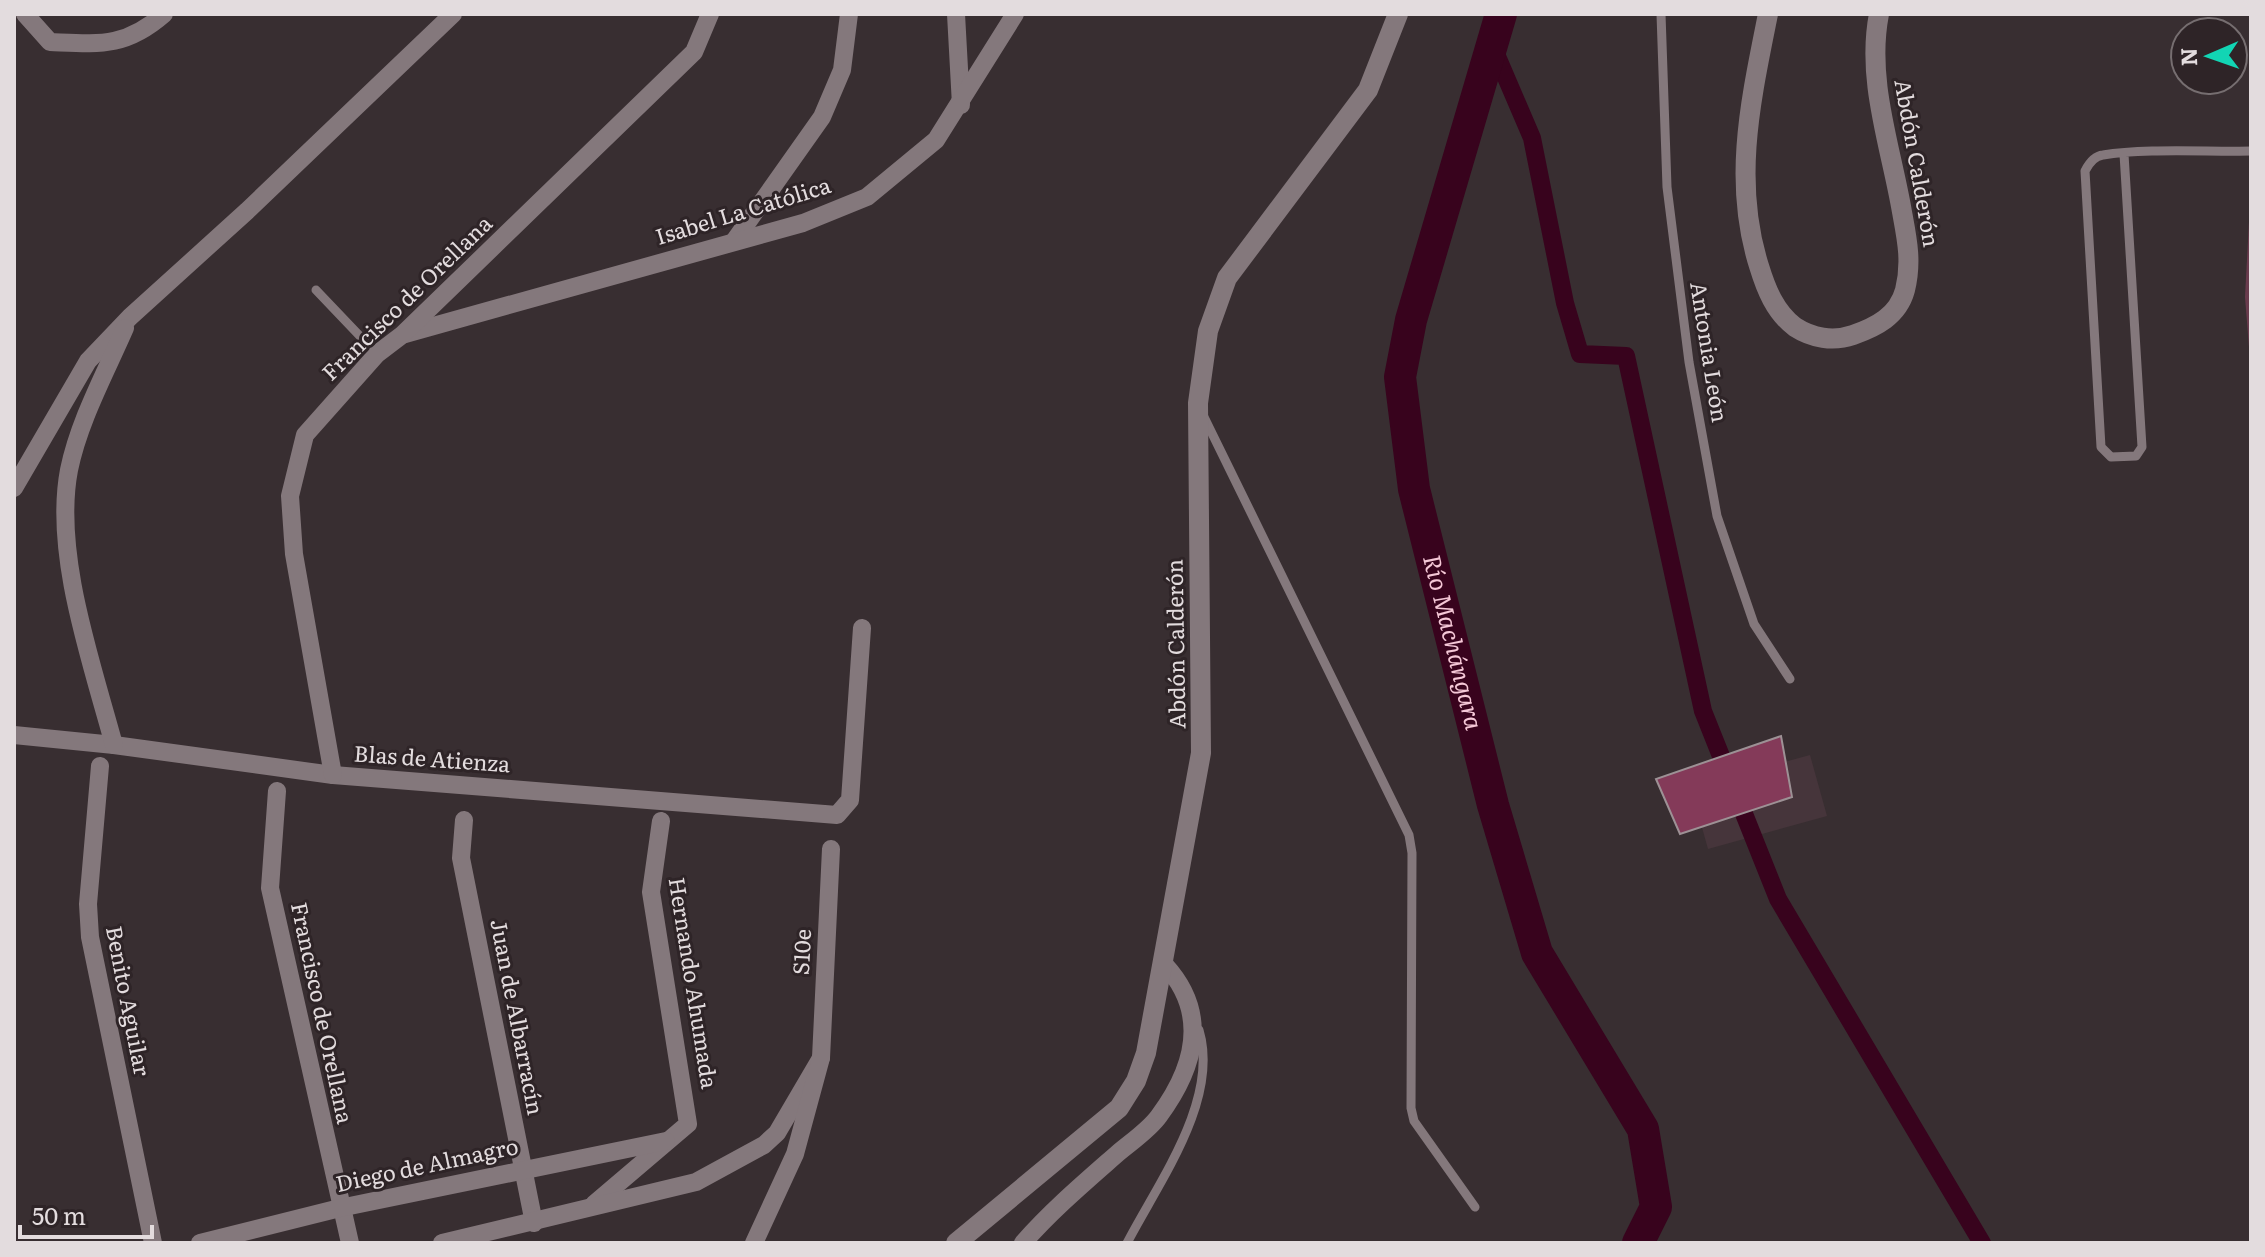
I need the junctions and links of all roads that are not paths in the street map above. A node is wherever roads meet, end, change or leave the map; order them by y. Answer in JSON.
{"nodes":[{"id":1,"x":25,"y":14,"type":"edge"},
{"id":2,"x":164,"y":14,"type":"edge"},
{"id":3,"x":453,"y":14,"type":"edge"},
{"id":4,"x":710,"y":14,"type":"edge"},
{"id":5,"x":849,"y":14,"type":"edge"},
{"id":6,"x":956,"y":14,"type":"edge"},
{"id":7,"x":1015,"y":14,"type":"edge"},
{"id":8,"x":1398,"y":14,"type":"edge"},
{"id":9,"x":1661,"y":14,"type":"edge"},
{"id":10,"x":1768,"y":14,"type":"edge"},
{"id":11,"x":1879,"y":14,"type":"edge"},
{"id":12,"x":961,"y":105,"type":"junction"},
{"id":13,"x":2251,"y":151,"type":"edge"},
{"id":14,"x":2124,"y":154,"type":"junction"},
{"id":15,"x":735,"y":240,"type":"junction"},
{"id":16,"x":316,"y":290,"type":"dead end"},
{"id":17,"x":130,"y":317,"type":"junction"},
{"id":18,"x":402,"y":335,"type":"junction"},
{"id":19,"x":377,"y":354,"type":"junction"},
{"id":20,"x":1198,"y":403,"type":"junction"},
{"id":21,"x":14,"y":488,"type":"edge"},
{"id":22,"x":862,"y":628,"type":"dead end"},
{"id":23,"x":1790,"y":679,"type":"dead end"},
{"id":24,"x":14,"y":735,"type":"edge"},
{"id":25,"x":114,"y":745,"type":"junction"},
{"id":26,"x":100,"y":766,"type":"dead end"},
{"id":27,"x":333,"y":775,"type":"junction"},
{"id":28,"x":277,"y":791,"type":"dead end"},
{"id":29,"x":464,"y":820,"type":"dead end"},
{"id":30,"x":661,"y":821,"type":"dead end"},
{"id":31,"x":831,"y":849,"type":"dead end"},
{"id":32,"x":1165,"y":965,"type":"junction"},
{"id":33,"x":1192,"y":1012,"type":"junction"},
{"id":34,"x":821,"y":1058,"type":"junction"},
{"id":35,"x":666,"y":1141,"type":"junction"},
{"id":36,"x":522,"y":1169,"type":"junction"},
{"id":37,"x":591,"y":1206,"type":"junction"},
{"id":38,"x":1475,"y":1207,"type":"dead end"},
{"id":39,"x":340,"y":1208,"type":"junction"},
{"id":40,"x":534,"y":1223,"type":"junction"},
{"id":41,"x":153,"y":1243,"type":"edge"},
{"id":42,"x":200,"y":1243,"type":"edge"},
{"id":43,"x":350,"y":1243,"type":"edge"},
{"id":44,"x":442,"y":1243,"type":"edge"},
{"id":45,"x":754,"y":1243,"type":"edge"},
{"id":46,"x":956,"y":1243,"type":"edge"},
{"id":47,"x":1023,"y":1243,"type":"edge"},
{"id":48,"x":1127,"y":1243,"type":"edge"}],
"edges":[{"from":1,"to":2,"type":"street"},
{"from":3,"to":17,"type":"street"},
{"from":4,"to":18,"type":"street","name":"Francisco de Orellana"},
{"from":5,"to":15,"type":"street"},
{"from":6,"to":12,"type":"street"},
{"from":7,"to":12,"type":"street","name":"Isabel La Católica"},
{"from":8,"to":20,"type":"street","name":"Abdón Calderón"},
{"from":9,"to":23,"type":"lane","name":"Antonia León"},
{"from":10,"to":11,"type":"street","name":"Abdón Calderón"},
{"from":12,"to":15,"type":"street","name":"Isabel La Católica"},
{"from":13,"to":14,"type":"lane"},
{"from":14,"to":14,"type":"lane"},
{"from":15,"to":18,"type":"street","name":"Isabel La Católica"},
{"from":16,"to":19,"type":"lane"},
{"from":17,"to":21,"type":"street"},
{"from":17,"to":25,"type":"street"},
{"from":18,"to":19,"type":"street","name":"Francisco de Orellana"},
{"from":19,"to":27,"type":"street","name":"Francisco de Orellana"},
{"from":20,"to":32,"type":"street","name":"Abdón Calderón"},
{"from":20,"to":38,"type":"lane"},
{"from":22,"to":27,"type":"street","name":"Blas de Atienza"},
{"from":24,"to":25,"type":"street","name":"Blas de Atienza"},
{"from":25,"to":27,"type":"street","name":"Blas de Atienza"},
{"from":26,"to":41,"type":"street","name":"Benito Aguilar"},
{"from":28,"to":39,"type":"street","name":"Francisco de Orellana"},
{"from":29,"to":36,"type":"street","name":"Juan de Albarracín"},
{"from":30,"to":35,"type":"street","name":"Hernando Ahumada"},
{"from":31,"to":34,"type":"street","name":"S10e"},
{"from":32,"to":33,"type":"street"},
{"from":32,"to":46,"type":"street","name":"Abdón Calderón"},
{"from":33,"to":47,"type":"street"},
{"from":33,"to":48,"type":"lane"},
{"from":34,"to":37,"type":"street"},
{"from":34,"to":45,"type":"street","name":"S10e"},
{"from":35,"to":36,"type":"street","name":"Diego de Almagro"},
{"from":35,"to":37,"type":"street"},
{"from":36,"to":39,"type":"street","name":"Diego de Almagro"},
{"from":36,"to":40,"type":"street","name":"Juan de Albarracín"},
{"from":37,"to":40,"type":"street"},
{"from":39,"to":42,"type":"street","name":"Diego de Almagro"},
{"from":39,"to":43,"type":"street","name":"Francisco de Orellana"},
{"from":40,"to":44,"type":"street"}]}
